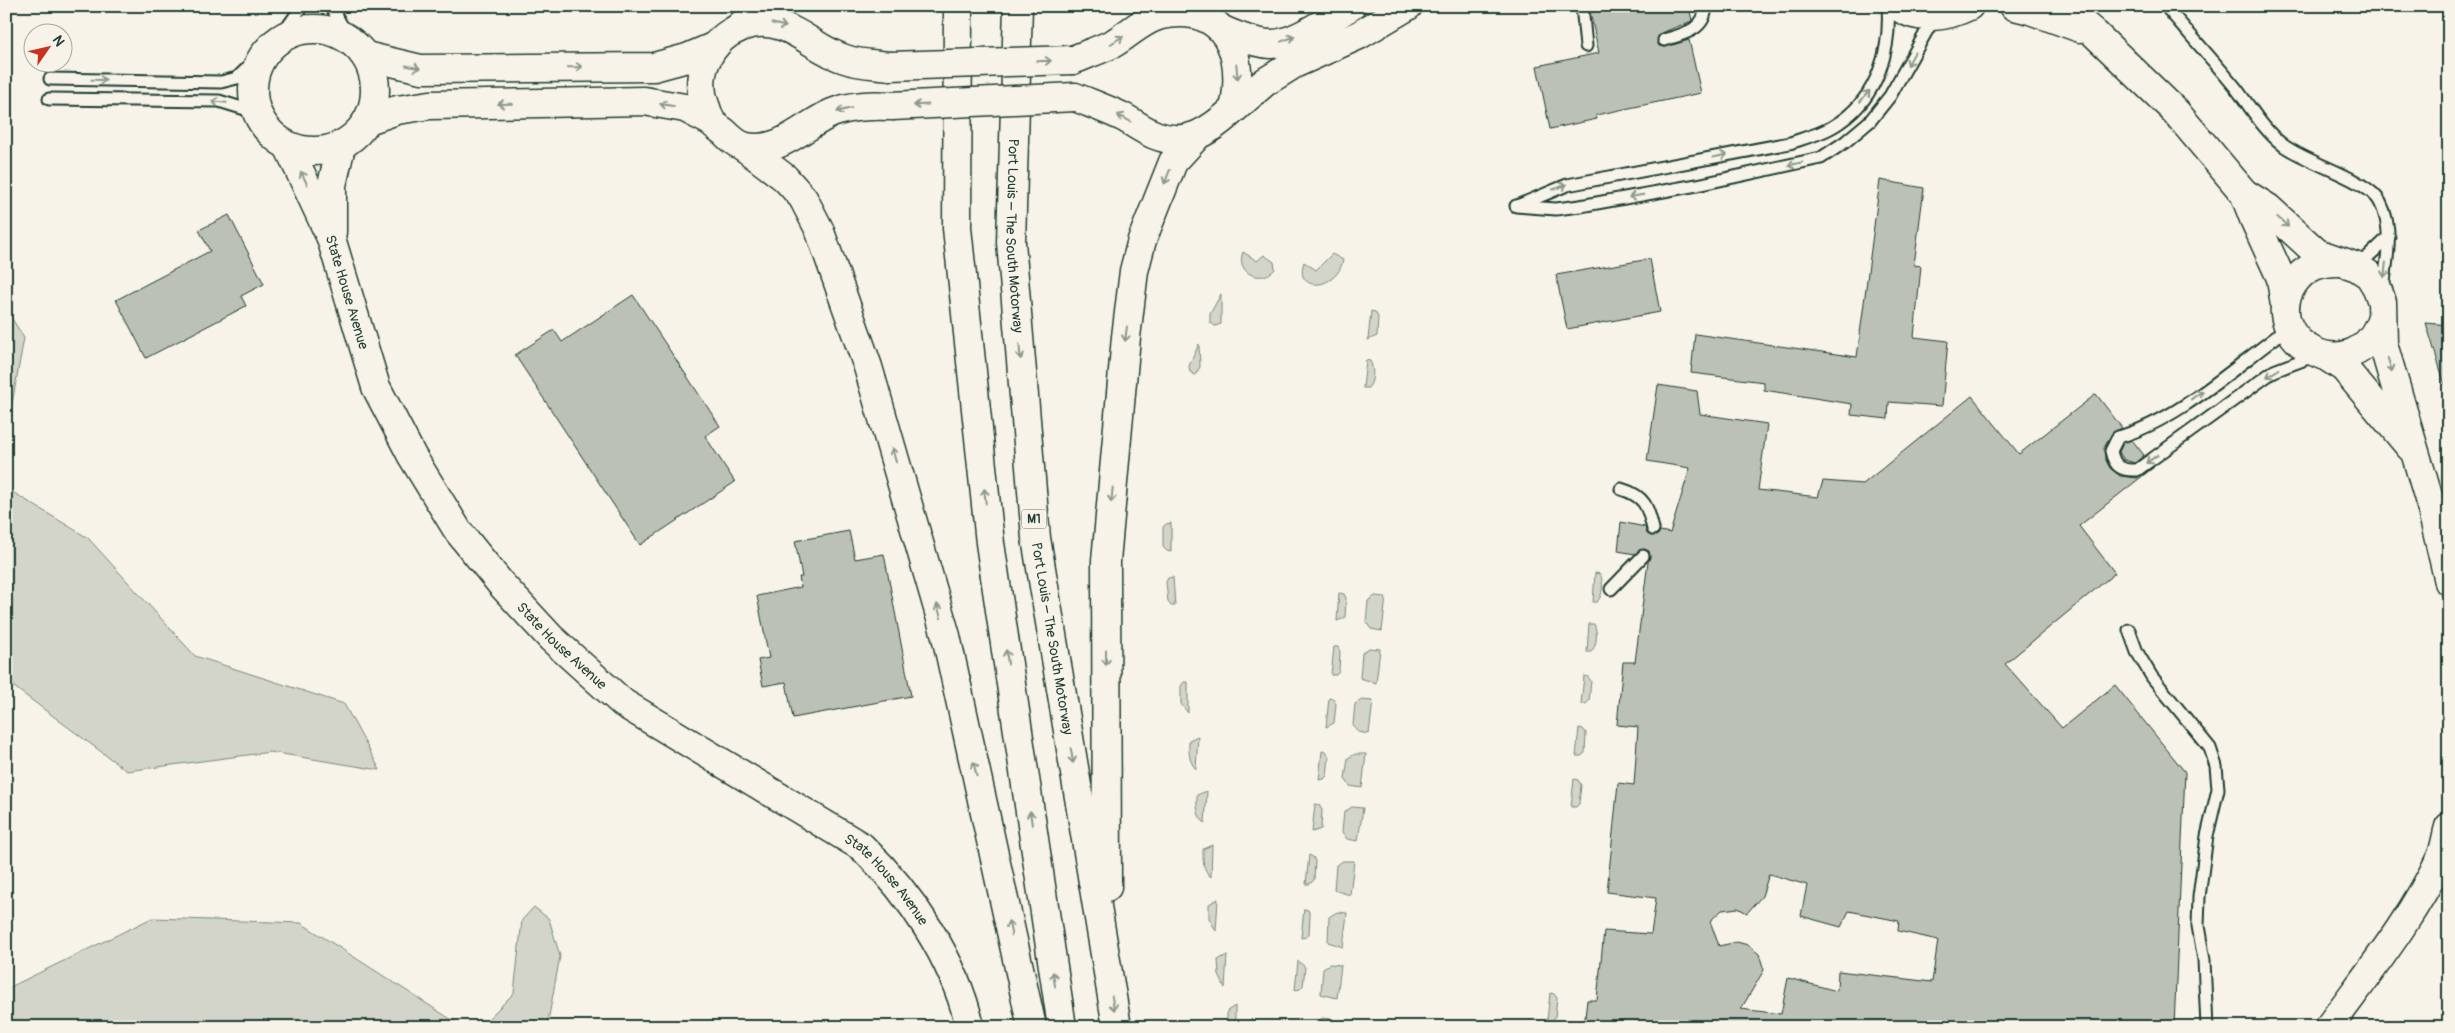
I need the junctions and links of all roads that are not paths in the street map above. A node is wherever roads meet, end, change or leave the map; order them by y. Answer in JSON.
{"nodes":[{"id":1,"x":302,"y":6,"type":"edge"},
{"id":2,"x":332,"y":6,"type":"edge"},
{"id":3,"x":762,"y":6,"type":"edge"},
{"id":4,"x":958,"y":6,"type":"edge"},
{"id":5,"x":1018,"y":6,"type":"edge"},
{"id":6,"x":1351,"y":6,"type":"edge"},
{"id":7,"x":1408,"y":6,"type":"edge"},
{"id":8,"x":1420,"y":6,"type":"edge"},
{"id":9,"x":1582,"y":6,"type":"edge"},
{"id":10,"x":1706,"y":6,"type":"edge"},
{"id":11,"x":1888,"y":6,"type":"edge"},
{"id":12,"x":1898,"y":6,"type":"edge"},
{"id":13,"x":1969,"y":6,"type":"edge"},
{"id":14,"x":2014,"y":6,"type":"edge"},
{"id":15,"x":2062,"y":6,"type":"edge"},
{"id":16,"x":2168,"y":7,"type":"edge"},
{"id":17,"x":1190,"y":10,"type":"edge"},
{"id":18,"x":1935,"y":17,"type":"junction"},
{"id":19,"x":737,"y":29,"type":"junction"},
{"id":20,"x":1225,"y":31,"type":"junction"},
{"id":21,"x":2095,"y":34,"type":"junction"},
{"id":22,"x":1664,"y":40,"type":"dead end"},
{"id":23,"x":715,"y":46,"type":"junction"},
{"id":24,"x":1586,"y":46,"type":"dead end"},
{"id":25,"x":270,"y":47,"type":"junction"},
{"id":26,"x":357,"y":48,"type":"junction"},
{"id":27,"x":1315,"y":56,"type":"junction"},
{"id":28,"x":50,"y":79,"type":"dead end"},
{"id":29,"x":49,"y":98,"type":"dead end"},
{"id":30,"x":1234,"y":109,"type":"junction"},
{"id":31,"x":368,"y":120,"type":"junction"},
{"id":32,"x":263,"y":121,"type":"junction"},
{"id":33,"x":712,"y":122,"type":"junction"},
{"id":34,"x":1195,"y":138,"type":"junction"},
{"id":35,"x":288,"y":146,"type":"junction"},
{"id":36,"x":341,"y":146,"type":"junction"},
{"id":37,"x":744,"y":147,"type":"junction"},
{"id":38,"x":2244,"y":192,"type":"junction"},
{"id":39,"x":2389,"y":237,"type":"junction"},
{"id":40,"x":332,"y":238,"type":"junction"},
{"id":41,"x":2350,"y":264,"type":"junction"},
{"id":42,"x":2382,"y":310,"type":"junction"},
{"id":43,"x":2287,"y":315,"type":"junction"},
{"id":44,"x":2322,"y":356,"type":"junction"},
{"id":45,"x":2417,"y":456,"type":"junction"},
{"id":46,"x":1621,"y":489,"type":"dead end"},
{"id":47,"x":1653,"y":529,"type":"dead end"},
{"id":48,"x":1643,"y":556,"type":"dead end"},
{"id":49,"x":2449,"y":582,"type":"edge"},
{"id":50,"x":1611,"y":589,"type":"dead end"},
{"id":51,"x":2129,"y":630,"type":"dead end"},
{"id":52,"x":2449,"y":827,"type":"edge"},
{"id":53,"x":1108,"y":972,"type":"junction"},
{"id":54,"x":970,"y":1027,"type":"edge"},
{"id":55,"x":1032,"y":1027,"type":"edge"},
{"id":56,"x":1062,"y":1027,"type":"edge"},
{"id":57,"x":1117,"y":1027,"type":"edge"},
{"id":58,"x":2207,"y":1027,"type":"edge"},
{"id":59,"x":2329,"y":1027,"type":"edge"}],
"edges":[{"from":1,"to":25,"type":"lane"},
{"from":2,"to":26,"type":"lane"},
{"from":3,"to":19,"type":"main road"},
{"from":56,"to":4,"type":"main road","one_way":true},
{"from":5,"to":53,"type":"main road","name":"Port Louis – The South Motorway","number":"M1","one_way":true},
{"from":20,"to":6,"type":"main road","one_way":true},
{"from":7,"to":27,"type":"main road"},
{"from":8,"to":27,"type":"lane"},
{"from":9,"to":24,"type":"lane"},
{"from":10,"to":22,"type":"lane"},
{"from":18,"to":11,"type":"lane","one_way":true},
{"from":12,"to":18,"type":"main road"},
{"from":13,"to":18,"type":"main road"},
{"from":14,"to":21,"type":"main road"},
{"from":15,"to":21,"type":"main road"},
{"from":16,"to":39,"type":"lane"},
{"from":19,"to":17,"type":"main road","one_way":true,"bridge":true},
{"from":17,"to":20,"type":"main road"},
{"from":19,"to":23,"type":"main road"},
{"from":20,"to":30,"type":"main road","one_way":true},
{"from":21,"to":38,"type":"main road"},
{"from":26,"to":23,"type":"main road","one_way":true},
{"from":23,"to":33,"type":"main road"},
{"from":25,"to":26,"type":"main road"},
{"from":28,"to":25,"type":"lane","one_way":true},
{"from":25,"to":32,"type":"main road"},
{"from":26,"to":31,"type":"main road"},
{"from":27,"to":30,"type":"main road"},
{"from":32,"to":29,"type":"lane","one_way":true},
{"from":30,"to":34,"type":"main road"},
{"from":33,"to":31,"type":"main road","one_way":true},
{"from":31,"to":36,"type":"main road"},
{"from":32,"to":35,"type":"main road"},
{"from":33,"to":37,"type":"main road"},
{"from":34,"to":37,"type":"main road","one_way":true,"bridge":true},
{"from":34,"to":53,"type":"main road","one_way":true},
{"from":35,"to":36,"type":"main road"},
{"from":40,"to":35,"type":"main road","name":"State House Avenue","one_way":true},
{"from":36,"to":40,"type":"main road"},
{"from":55,"to":37,"type":"main road","one_way":true},
{"from":38,"to":41,"type":"main road","one_way":true},
{"from":38,"to":43,"type":"main road"},
{"from":39,"to":41,"type":"lane"},
{"from":39,"to":42,"type":"lane","one_way":true},
{"from":40,"to":54,"type":"main road","name":"State House Avenue"},
{"from":41,"to":42,"type":"main road"},
{"from":41,"to":43,"type":"main road"},
{"from":42,"to":44,"type":"main road"},
{"from":42,"to":45,"type":"main road","one_way":true},
{"from":43,"to":44,"type":"main road"},
{"from":44,"to":43,"type":"lane","one_way":true},
{"from":44,"to":45,"type":"main road"},
{"from":45,"to":49,"type":"main road"},
{"from":46,"to":47,"type":"lane"},
{"from":48,"to":50,"type":"lane"},
{"from":51,"to":58,"type":"lane"},
{"from":52,"to":59,"type":"main road"},
{"from":53,"to":57,"type":"main road","name":"Port Louis – The South Motorway","number":"M1","one_way":true}]}
